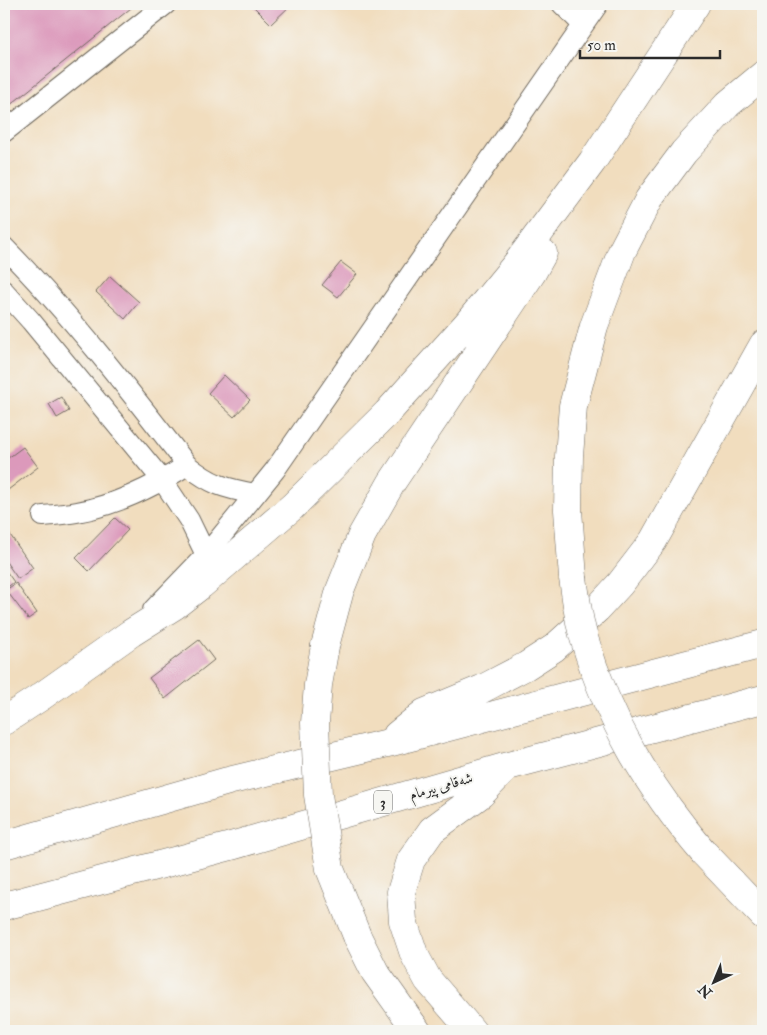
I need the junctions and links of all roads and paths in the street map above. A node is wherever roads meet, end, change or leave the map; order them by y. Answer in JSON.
{"nodes":[{"id":1,"x":166,"y":4,"type":"edge"},
{"id":2,"x":562,"y":4,"type":"edge"},
{"id":3,"x":598,"y":4,"type":"edge"},
{"id":4,"x":696,"y":4,"type":"edge"},
{"id":5,"x":583,"y":25,"type":"junction"},
{"id":6,"x":761,"y":75,"type":"edge"},
{"id":7,"x":4,"y":132,"type":"edge"},
{"id":8,"x":592,"y":162,"type":"junction"},
{"id":9,"x":4,"y":247,"type":"edge"},
{"id":10,"x":4,"y":291,"type":"edge"},
{"id":11,"x":763,"y":346,"type":"edge"},
{"id":12,"x":187,"y":464,"type":"junction"},
{"id":13,"x":162,"y":481,"type":"junction"},
{"id":14,"x":255,"y":494,"type":"junction"},
{"id":15,"x":43,"y":516,"type":"dead end"},
{"id":16,"x":206,"y":554,"type":"junction"},
{"id":17,"x":131,"y":633,"type":"junction"},
{"id":18,"x":763,"y":644,"type":"edge"},
{"id":19,"x":763,"y":699,"type":"edge"},
{"id":20,"x":4,"y":721,"type":"edge"},
{"id":21,"x":388,"y":743,"type":"junction"},
{"id":22,"x":508,"y":766,"type":"junction"},
{"id":23,"x":4,"y":845,"type":"edge"},
{"id":24,"x":4,"y":906,"type":"edge"},
{"id":25,"x":763,"y":915,"type":"edge"},
{"id":26,"x":417,"y":1031,"type":"edge"},
{"id":27,"x":472,"y":1031,"type":"edge"}],
"edges":[{"from":1,"to":7,"type":"street"},
{"from":2,"to":5,"type":"street"},
{"from":3,"to":5,"type":"street"},
{"from":4,"to":8,"type":"highway"},
{"from":5,"to":14,"type":"street"},
{"from":6,"to":25,"type":"highway","bridge":true},
{"from":8,"to":17,"type":"highway"},
{"from":8,"to":26,"type":"highway","bridge":true},
{"from":9,"to":12,"type":"street"},
{"from":10,"to":13,"type":"street"},
{"from":11,"to":21,"type":"highway"},
{"from":12,"to":13,"type":"street"},
{"from":12,"to":14,"type":"street"},
{"from":13,"to":15,"type":"street"},
{"from":13,"to":16,"type":"street"},
{"from":14,"to":16,"type":"street"},
{"from":16,"to":17,"type":"street"},
{"from":17,"to":20,"type":"highway"},
{"from":18,"to":21,"type":"highway"},
{"from":19,"to":22,"type":"highway","name":"شەقامی پیرمام","number":"3"},
{"from":21,"to":23,"type":"highway"},
{"from":22,"to":24,"type":"highway","name":"شەقامی پیرمام","number":"3"},
{"from":22,"to":27,"type":"highway"}]}
